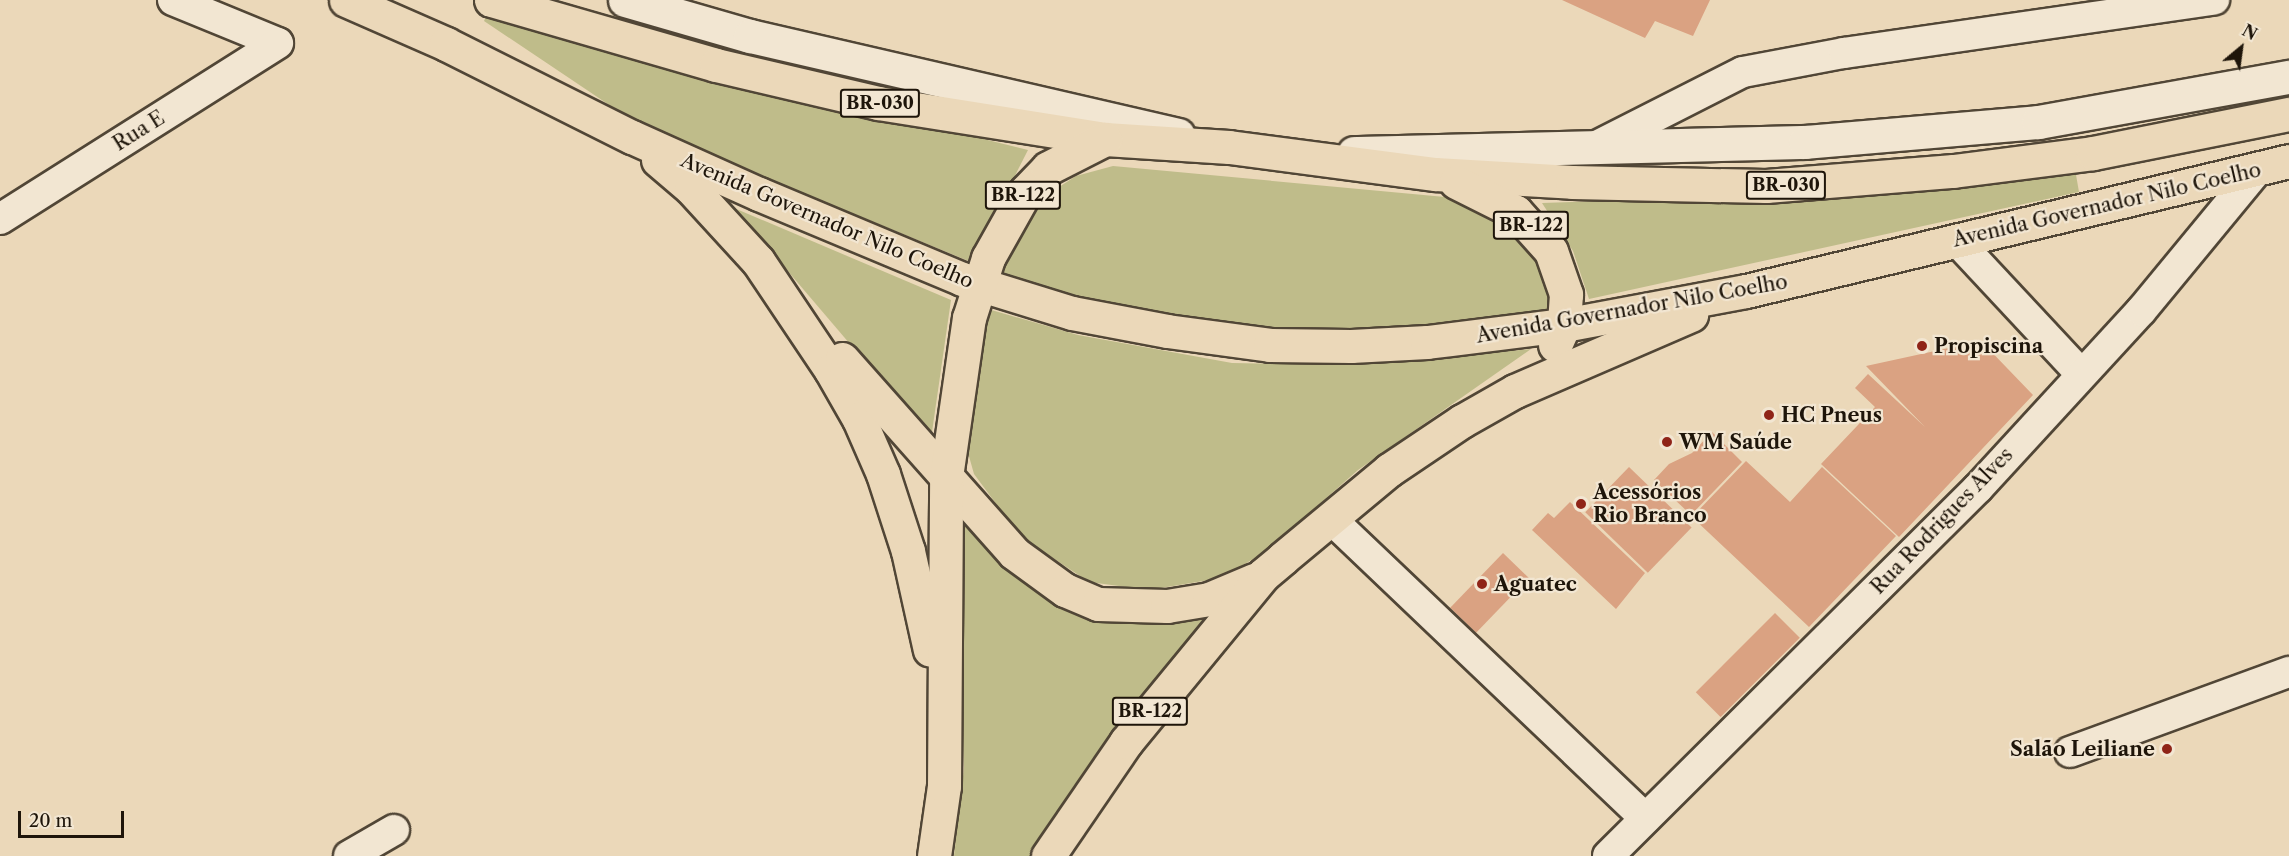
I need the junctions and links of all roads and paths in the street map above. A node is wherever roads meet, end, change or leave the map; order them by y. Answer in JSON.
{"nodes":[{"id":1,"x":173,"y":0,"type":"edge"},
{"id":2,"x":346,"y":0,"type":"edge"},
{"id":3,"x":490,"y":0,"type":"edge"},
{"id":4,"x":625,"y":0,"type":"edge"},
{"id":5,"x":2214,"y":0,"type":"edge"},
{"id":6,"x":2289,"y":77,"type":"edge"},
{"id":7,"x":2289,"y":114,"type":"edge"},
{"id":8,"x":632,"y":137,"type":"junction"},
{"id":9,"x":1105,"y":139,"type":"junction"},
{"id":10,"x":1229,"y":147,"type":"junction"},
{"id":11,"x":1592,"y":148,"type":"junction"},
{"id":12,"x":1279,"y":154,"type":"junction"},
{"id":13,"x":2289,"y":161,"type":"edge"},
{"id":14,"x":2258,"y":169,"type":"junction"},
{"id":15,"x":1435,"y":174,"type":"junction"},
{"id":16,"x":0,"y":219,"type":"edge"},
{"id":17,"x":1957,"y":241,"type":"junction"},
{"id":18,"x":758,"y":261,"type":"junction"},
{"id":19,"x":978,"y":285,"type":"junction"},
{"id":20,"x":1746,"y":291,"type":"junction"},
{"id":21,"x":1564,"y":325,"type":"junction"},
{"id":22,"x":2081,"y":374,"type":"junction"},
{"id":23,"x":1515,"y":391,"type":"junction"},
{"id":24,"x":946,"y":477,"type":"junction"},
{"id":25,"x":1331,"y":519,"type":"junction"},
{"id":26,"x":1263,"y":575,"type":"junction"},
{"id":27,"x":2289,"y":672,"type":"edge"},
{"id":28,"x":944,"y":723,"type":"junction"},
{"id":29,"x":2070,"y":752,"type":"dead end"},
{"id":30,"x":1645,"y":818,"type":"junction"},
{"id":31,"x":394,"y":830,"type":"dead end"},
{"id":32,"x":349,"y":856,"type":"edge"},
{"id":33,"x":934,"y":856,"type":"edge"},
{"id":34,"x":1048,"y":856,"type":"edge"},
{"id":35,"x":1608,"y":856,"type":"edge"}],
"edges":[{"from":1,"to":16,"type":"street","name":"Rua E"},
{"from":2,"to":8,"type":"main road","name":"Avenida Governador Nilo Coelho"},
{"from":3,"to":9,"type":"main road","number":"BR-030"},
{"from":4,"to":10,"type":"main road","number":"BR-030"},
{"from":5,"to":11,"type":"street"},
{"from":6,"to":11,"type":"main road","number":"BR-030"},
{"from":7,"to":15,"type":"main road","number":"BR-030"},
{"from":8,"to":18,"type":"main road"},
{"from":8,"to":19,"type":"main road","name":"Avenida Governador Nilo Coelho"},
{"from":9,"to":10,"type":"main road","number":"BR-030"},
{"from":9,"to":19,"type":"main road","number":"BR-122"},
{"from":10,"to":12,"type":"main road","number":"BR-030"},
{"from":11,"to":12,"type":"main road","number":"BR-030"},
{"from":12,"to":15,"type":"main road","number":"BR-030"},
{"from":13,"to":14,"type":"main road","name":"Avenida Governador Nilo Coelho"},
{"from":14,"to":17,"type":"main road","name":"Avenida Governador Nilo Coelho"},
{"from":14,"to":22,"type":"street","name":"Rua Rodrigues Alves"},
{"from":15,"to":21,"type":"main road","number":"BR-122"},
{"from":17,"to":20,"type":"main road","name":"Avenida Governador Nilo Coelho"},
{"from":17,"to":22,"type":"street"},
{"from":18,"to":24,"type":"main road"},
{"from":18,"to":28,"type":"main road"},
{"from":19,"to":21,"type":"main road","name":"Avenida Governador Nilo Coelho"},
{"from":19,"to":24,"type":"main road","number":"BR-122"},
{"from":20,"to":21,"type":"main road","name":"Avenida Governador Nilo Coelho"},
{"from":20,"to":23,"type":"main road"},
{"from":21,"to":23,"type":"main road","number":"BR-122"},
{"from":22,"to":30,"type":"street","name":"Rua Rodrigues Alves"},
{"from":23,"to":25,"type":"main road","number":"BR-122"},
{"from":24,"to":26,"type":"main road"},
{"from":24,"to":28,"type":"main road","number":"BR-122"},
{"from":25,"to":26,"type":"main road","number":"BR-122"},
{"from":25,"to":30,"type":"street"},
{"from":26,"to":34,"type":"main road","number":"BR-122"},
{"from":27,"to":29,"type":"street"},
{"from":28,"to":33,"type":"main road","number":"BR-122"},
{"from":30,"to":35,"type":"street","name":"Rua Rodrigues Alves"},
{"from":31,"to":32,"type":"street"}]}
